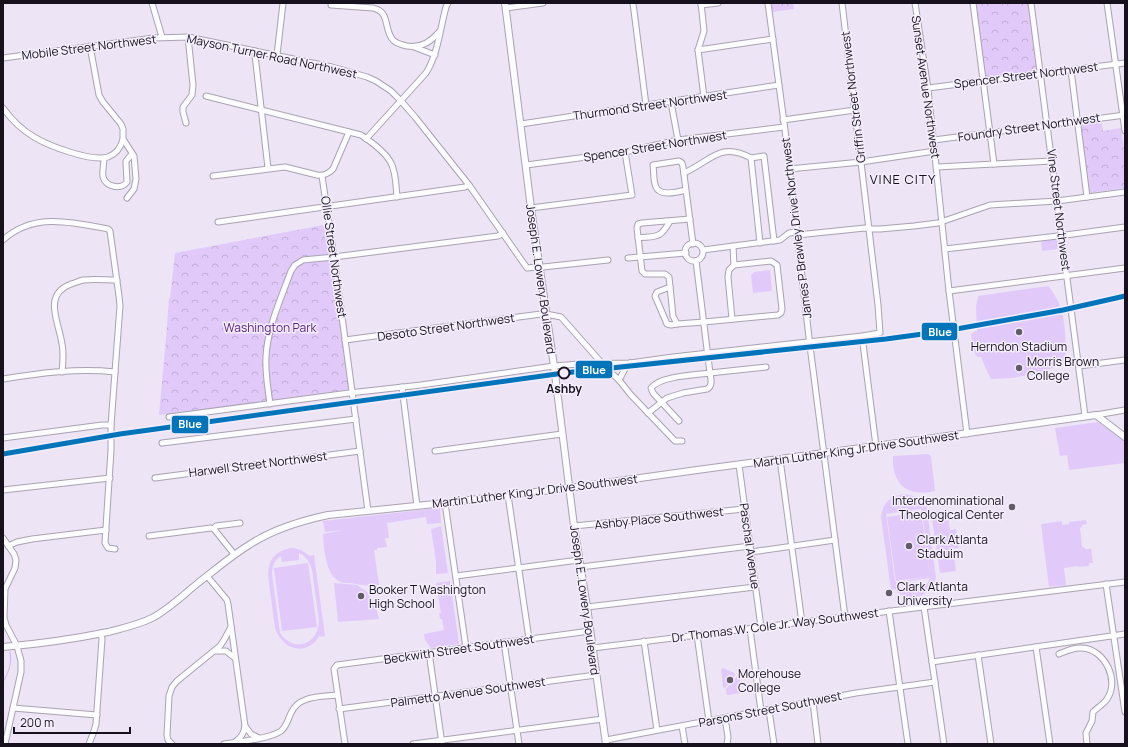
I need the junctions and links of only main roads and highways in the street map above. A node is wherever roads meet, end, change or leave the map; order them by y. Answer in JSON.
{"nodes":[{"id":1,"x":505,"y":6,"type":"edge"},
{"id":2,"x":1125,"y":437,"type":"edge"},
{"id":3,"x":570,"y":488,"type":"junction"},
{"id":4,"x":3,"y":646,"type":"edge"},
{"id":5,"x":606,"y":742,"type":"edge"}],
"edges":[{"from":1,"to":3,"type":"main road","name":"Joseph E. Lowery Boulevard"},
{"from":2,"to":3,"type":"main road","name":"Martin Luther King Jr Drive Southwest"},
{"from":3,"to":4,"type":"main road","name":"Martin Luther King Jr Drive Southwest"},
{"from":3,"to":5,"type":"main road","name":"Joseph E. Lowery Boulevard"}]}
